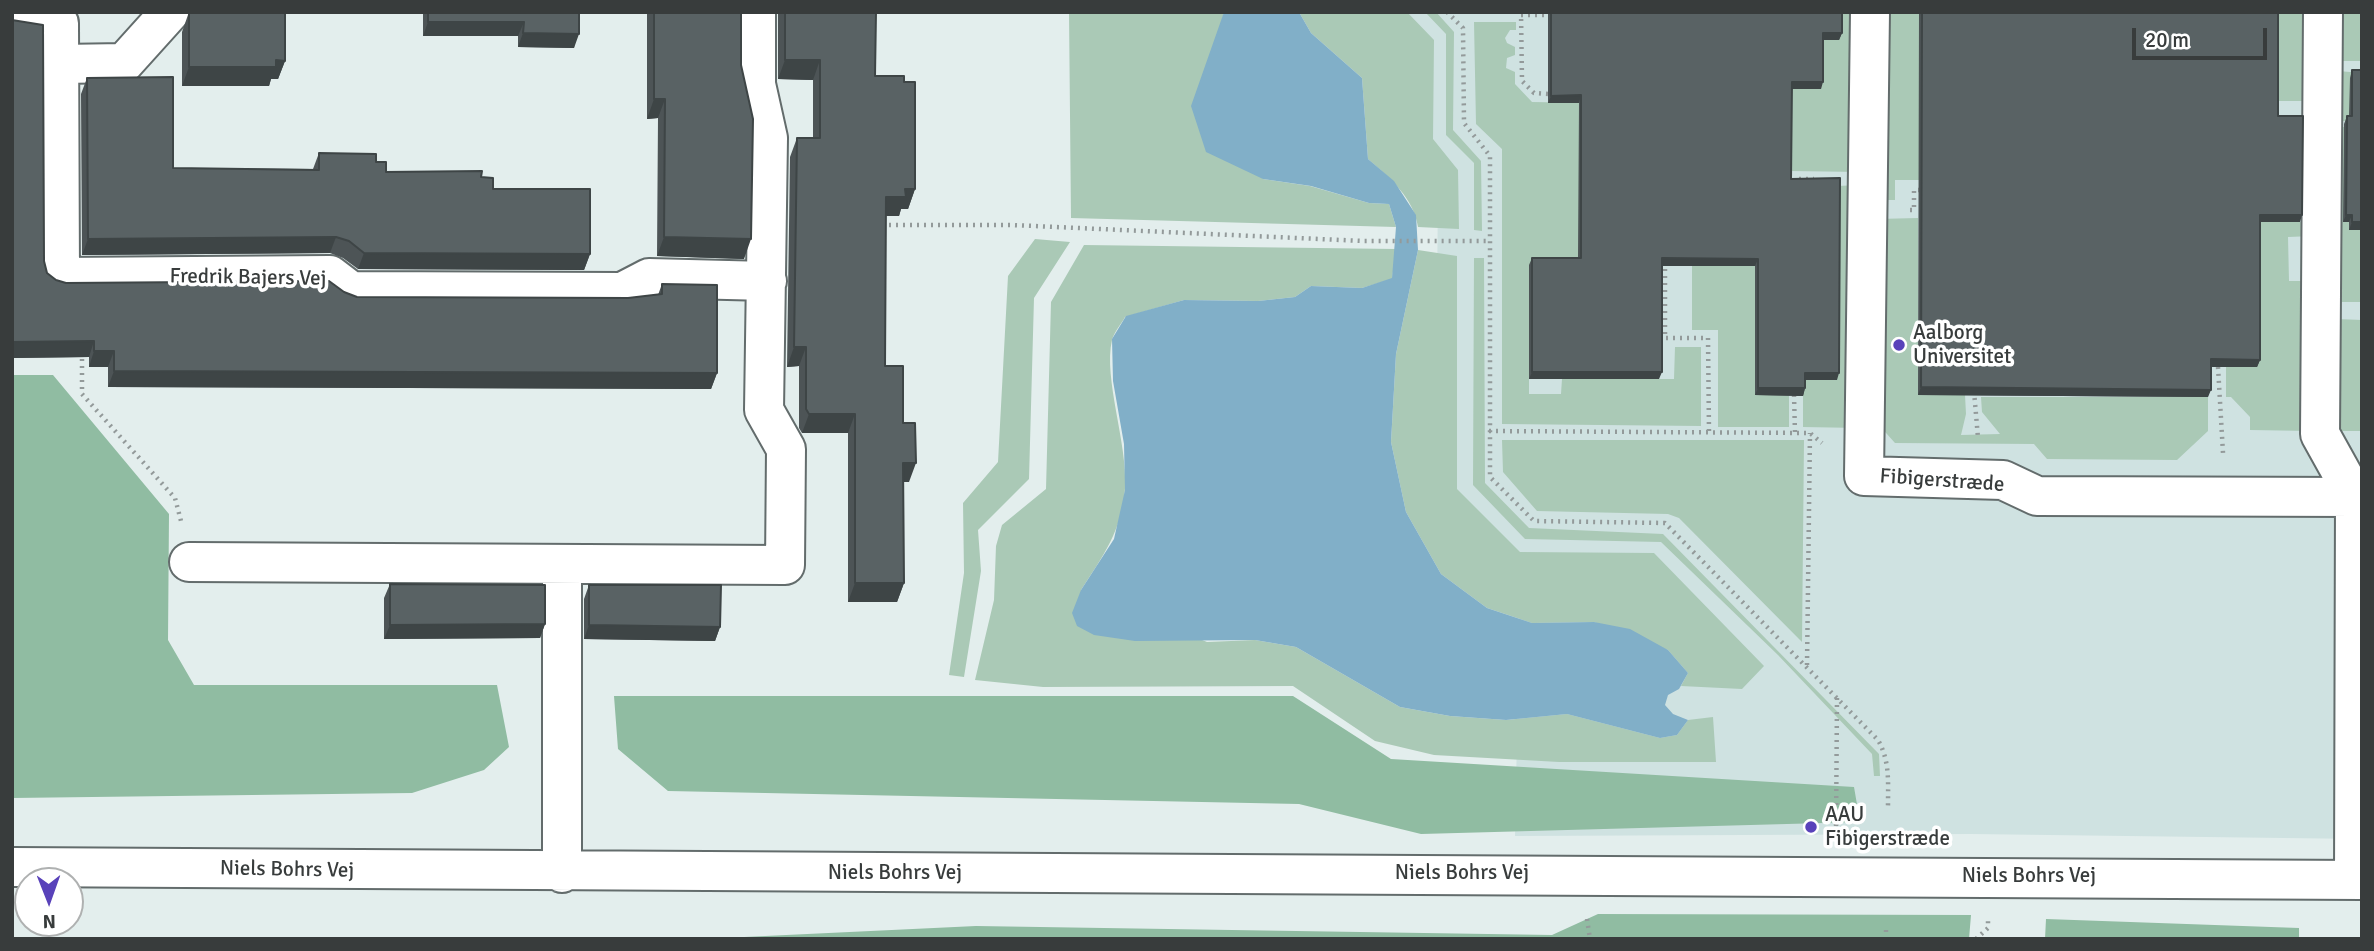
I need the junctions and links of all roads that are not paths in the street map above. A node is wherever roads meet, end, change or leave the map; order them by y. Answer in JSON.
{"nodes":[{"id":1,"x":170,"y":12,"type":"edge"},
{"id":2,"x":756,"y":12,"type":"edge"},
{"id":3,"x":1870,"y":12,"type":"edge"},
{"id":4,"x":2323,"y":12,"type":"edge"},
{"id":5,"x":12,"y":17,"type":"edge"},
{"id":6,"x":60,"y":64,"type":"junction"},
{"id":7,"x":767,"y":281,"type":"junction"},
{"id":8,"x":2358,"y":497,"type":"edge"},
{"id":9,"x":189,"y":562,"type":"road end"},
{"id":10,"x":562,"y":564,"type":"junction"},
{"id":11,"x":12,"y":867,"type":"edge"},
{"id":12,"x":562,"y":873,"type":"junction"},
{"id":13,"x":2358,"y":879,"type":"edge"}],
"edges":[{"from":1,"to":6,"type":"street"},
{"from":2,"to":7,"type":"street"},
{"from":3,"to":8,"type":"street","name":"Fibigerstræde"},
{"from":4,"to":8,"type":"street"},
{"from":5,"to":6,"type":"street","name":"Fredrik Bajers Vej"},
{"from":6,"to":7,"type":"street","name":"Fredrik Bajers Vej"},
{"from":7,"to":10,"type":"street"},
{"from":8,"to":13,"type":"street"},
{"from":9,"to":10,"type":"street"},
{"from":10,"to":12,"type":"street"},
{"from":11,"to":12,"type":"street","name":"Niels Bohrs Vej"},
{"from":12,"to":13,"type":"street","name":"Niels Bohrs Vej"}]}
